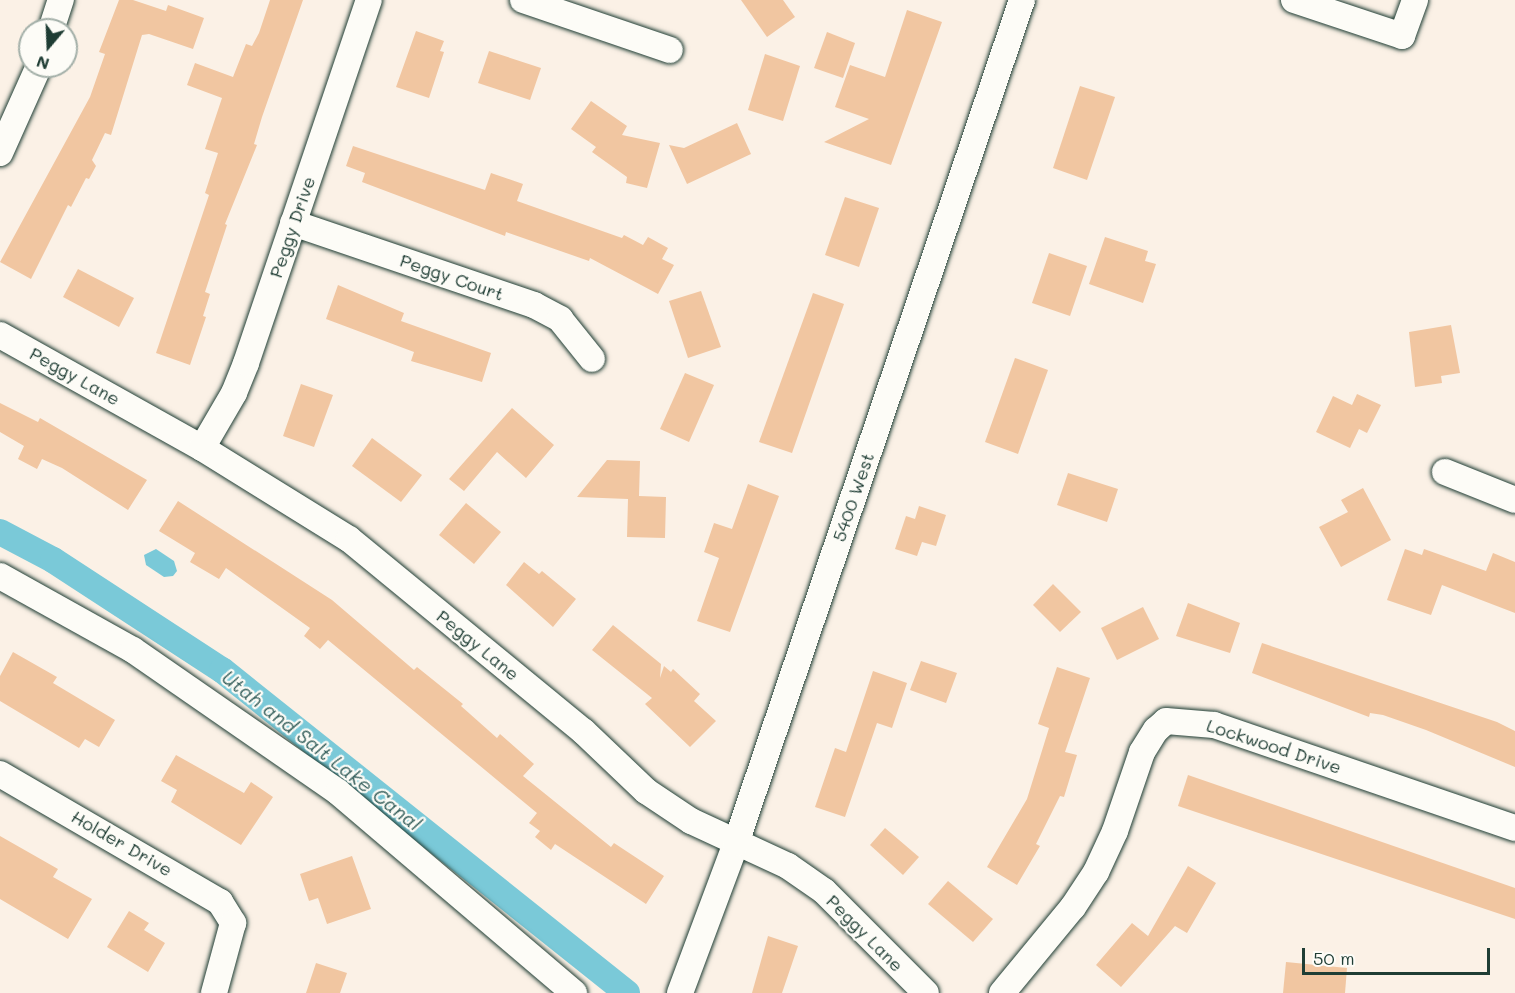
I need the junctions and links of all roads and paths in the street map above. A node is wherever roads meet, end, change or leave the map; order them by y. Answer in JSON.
{"nodes":[{"id":1,"x":62,"y":0,"type":"edge"},
{"id":2,"x":369,"y":0,"type":"edge"},
{"id":3,"x":523,"y":0,"type":"edge"},
{"id":4,"x":1022,"y":0,"type":"edge"},
{"id":5,"x":1293,"y":0,"type":"edge"},
{"id":6,"x":1415,"y":0,"type":"edge"},
{"id":7,"x":55,"y":18,"type":"edge"},
{"id":8,"x":670,"y":50,"type":"dead end"},
{"id":9,"x":34,"y":78,"type":"edge"},
{"id":10,"x":0,"y":153,"type":"edge"},
{"id":11,"x":294,"y":223,"type":"junction"},
{"id":12,"x":0,"y":335,"type":"edge"},
{"id":13,"x":592,"y":359,"type":"dead end"},
{"id":14,"x":202,"y":448,"type":"junction"},
{"id":15,"x":1445,"y":472,"type":"dead end"},
{"id":16,"x":1515,"y":500,"type":"edge"},
{"id":17,"x":0,"y":576,"type":"edge"},
{"id":18,"x":0,"y":774,"type":"edge"},
{"id":19,"x":1515,"y":828,"type":"edge"},
{"id":20,"x":736,"y":843,"type":"junction"},
{"id":21,"x":214,"y":993,"type":"edge"},
{"id":22,"x":574,"y":993,"type":"edge"},
{"id":23,"x":681,"y":993,"type":"edge"},
{"id":24,"x":926,"y":993,"type":"edge"},
{"id":25,"x":1002,"y":993,"type":"edge"}],
"edges":[{"from":1,"to":7,"type":"street"},
{"from":2,"to":11,"type":"street","name":"Peggy Drive"},
{"from":3,"to":8,"type":"street"},
{"from":4,"to":20,"type":"street","name":"5400 West"},
{"from":5,"to":6,"type":"street"},
{"from":9,"to":10,"type":"street"},
{"from":11,"to":13,"type":"street","name":"Peggy Court"},
{"from":11,"to":14,"type":"street","name":"Peggy Drive"},
{"from":12,"to":14,"type":"street","name":"Peggy Lane"},
{"from":14,"to":20,"type":"street","name":"Peggy Lane"},
{"from":15,"to":16,"type":"street"},
{"from":17,"to":22,"type":"street"},
{"from":18,"to":21,"type":"street","name":"Holder Drive"},
{"from":19,"to":25,"type":"street","name":"Lockwood Drive"},
{"from":20,"to":23,"type":"street","name":"5400 West"},
{"from":20,"to":24,"type":"street","name":"Peggy Lane"}]}
